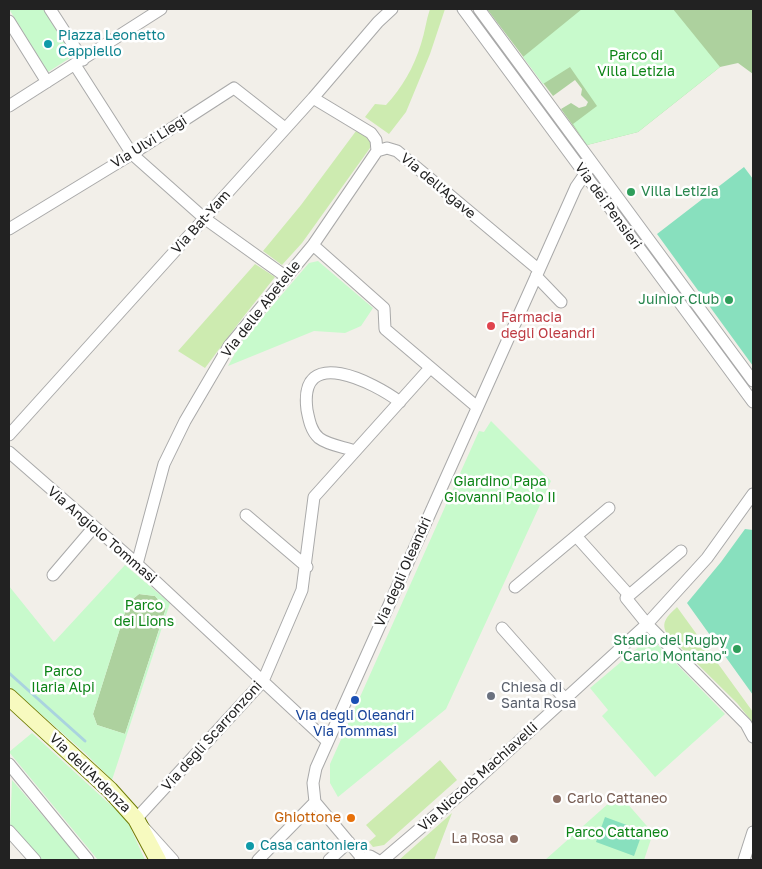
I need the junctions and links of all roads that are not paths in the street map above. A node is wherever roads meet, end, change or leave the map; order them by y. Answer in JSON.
{"nodes":[{"id":1,"x":50,"y":9,"type":"edge"},
{"id":2,"x":161,"y":9,"type":"edge"},
{"id":3,"x":463,"y":9,"type":"edge"},
{"id":4,"x":479,"y":9,"type":"edge"},
{"id":5,"x":385,"y":11,"type":"edge"},
{"id":6,"x":9,"y":21,"type":"edge"},
{"id":7,"x":79,"y":63,"type":"junction"},
{"id":8,"x":48,"y":82,"type":"junction"},
{"id":9,"x":313,"y":98,"type":"junction"},
{"id":10,"x":9,"y":106,"type":"edge"},
{"id":11,"x":285,"y":128,"type":"junction"},
{"id":12,"x":377,"y":151,"type":"junction"},
{"id":13,"x":132,"y":154,"type":"junction"},
{"id":14,"x":592,"y":164,"type":"junction"},
{"id":15,"x":584,"y":174,"type":"junction"},
{"id":16,"x":204,"y":218,"type":"junction"},
{"id":17,"x":9,"y":229,"type":"edge"},
{"id":18,"x":312,"y":245,"type":"junction"},
{"id":19,"x":537,"y":273,"type":"junction"},
{"id":20,"x":285,"y":276,"type":"junction"},
{"id":21,"x":561,"y":302,"type":"dead end"},
{"id":22,"x":430,"y":368,"type":"junction"},
{"id":23,"x":753,"y":381,"type":"edge"},
{"id":24,"x":400,"y":402,"type":"junction"},
{"id":25,"x":753,"y":402,"type":"edge"},
{"id":26,"x":477,"y":407,"type":"junction"},
{"id":27,"x":9,"y":435,"type":"edge"},
{"id":28,"x":355,"y":451,"type":"junction"},
{"id":29,"x":9,"y":452,"type":"edge"},
{"id":30,"x":753,"y":494,"type":"edge"},
{"id":31,"x":609,"y":508,"type":"dead end"},
{"id":32,"x":246,"y":515,"type":"dead end"},
{"id":33,"x":94,"y":527,"type":"junction"},
{"id":34,"x":576,"y":536,"type":"junction"},
{"id":35,"x":681,"y":551,"type":"dead end"},
{"id":36,"x":137,"y":564,"type":"junction"},
{"id":37,"x":307,"y":567,"type":"junction"},
{"id":38,"x":53,"y":575,"type":"dead end"},
{"id":39,"x":515,"y":587,"type":"dead end"},
{"id":40,"x":629,"y":595,"type":"junction"},
{"id":41,"x":647,"y":624,"type":"junction"},
{"id":42,"x":502,"y":628,"type":"dead end"},
{"id":43,"x":263,"y":681,"type":"junction"},
{"id":44,"x":9,"y":697,"type":"edge"},
{"id":45,"x":565,"y":699,"type":"junction"},
{"id":46,"x":753,"y":737,"type":"edge"},
{"id":47,"x":326,"y":741,"type":"junction"},
{"id":48,"x":9,"y":764,"type":"edge"},
{"id":49,"x":315,"y":802,"type":"junction"},
{"id":50,"x":136,"y":819,"type":"junction"},
{"id":51,"x":9,"y":831,"type":"edge"},
{"id":52,"x":753,"y":832,"type":"edge"},
{"id":53,"x":349,"y":842,"type":"junction"},
{"id":54,"x":361,"y":859,"type":"edge"},
{"id":55,"x":35,"y":860,"type":"edge"},
{"id":56,"x":88,"y":860,"type":"edge"},
{"id":57,"x":158,"y":860,"type":"edge"},
{"id":58,"x":173,"y":860,"type":"edge"},
{"id":59,"x":258,"y":860,"type":"edge"},
{"id":60,"x":328,"y":860,"type":"edge"},
{"id":61,"x":378,"y":860,"type":"edge"},
{"id":62,"x":384,"y":860,"type":"edge"},
{"id":63,"x":744,"y":860,"type":"edge"}],
"edges":[{"from":1,"to":7,"type":"street"},
{"from":2,"to":7,"type":"street"},
{"from":3,"to":15,"type":"street","name":"Via dei Pensieri"},
{"from":4,"to":14,"type":"street","name":"Via dei Pensieri"},
{"from":5,"to":9,"type":"street","name":"Via Bat-Yam"},
{"from":6,"to":8,"type":"street"},
{"from":7,"to":8,"type":"street"},
{"from":7,"to":13,"type":"street"},
{"from":8,"to":10,"type":"street"},
{"from":9,"to":11,"type":"street","name":"Via Bat-Yam"},
{"from":9,"to":12,"type":"street"},
{"from":11,"to":13,"type":"street","name":"Via Ulvi Liegi"},
{"from":11,"to":16,"type":"street","name":"Via Bat-Yam"},
{"from":12,"to":18,"type":"street","name":"Via delle Abetelle"},
{"from":12,"to":19,"type":"street","name":"Via dell'Agave"},
{"from":13,"to":16,"type":"street"},
{"from":13,"to":17,"type":"street","name":"Via Ulvi Liegi"},
{"from":14,"to":15,"type":"street","name":"Via degli Oleandri"},
{"from":14,"to":23,"type":"street","name":"Via dei Pensieri"},
{"from":15,"to":19,"type":"street","name":"Via degli Oleandri"},
{"from":15,"to":25,"type":"street","name":"Via dei Pensieri"},
{"from":16,"to":20,"type":"street"},
{"from":16,"to":27,"type":"street","name":"Via Bat-Yam"},
{"from":18,"to":20,"type":"street","name":"Via delle Abetelle"},
{"from":18,"to":22,"type":"street"},
{"from":19,"to":21,"type":"street","name":"Via dell'Agave"},
{"from":19,"to":26,"type":"street","name":"Via degli Oleandri"},
{"from":20,"to":36,"type":"street","name":"Via delle Abetelle"},
{"from":22,"to":24,"type":"street","name":"Via degli Scarronzoni"},
{"from":22,"to":26,"type":"street"},
{"from":24,"to":28,"type":"street","name":"Via degli Scarronzoni"},
{"from":24,"to":28,"type":"street"},
{"from":26,"to":47,"type":"street","name":"Via degli Oleandri"},
{"from":28,"to":37,"type":"street","name":"Via degli Scarronzoni"},
{"from":29,"to":33,"type":"street","name":"Via Angiolo Tommasi"},
{"from":30,"to":41,"type":"street","name":"Via Niccolò Machiavelli"},
{"from":31,"to":34,"type":"street"},
{"from":32,"to":37,"type":"street"},
{"from":33,"to":36,"type":"street","name":"Via Angiolo Tommasi"},
{"from":33,"to":38,"type":"street"},
{"from":34,"to":39,"type":"street"},
{"from":34,"to":40,"type":"street"},
{"from":35,"to":40,"type":"street"},
{"from":36,"to":43,"type":"street","name":"Via Angiolo Tommasi"},
{"from":37,"to":43,"type":"street","name":"Via degli Scarronzoni"},
{"from":40,"to":41,"type":"street"},
{"from":41,"to":45,"type":"street","name":"Via Niccolò Machiavelli"},
{"from":41,"to":46,"type":"street"},
{"from":42,"to":45,"type":"street"},
{"from":43,"to":47,"type":"street","name":"Via Angiolo Tommasi"},
{"from":43,"to":50,"type":"street","name":"Via degli Scarronzoni"},
{"from":44,"to":50,"type":"main road","name":"Via dell'Ardenza"},
{"from":45,"to":62,"type":"street","name":"Via Niccolò Machiavelli"},
{"from":47,"to":49,"type":"street","name":"Via degli Oleandri"},
{"from":48,"to":56,"type":"street"},
{"from":49,"to":53,"type":"street"},
{"from":49,"to":59,"type":"street"},
{"from":50,"to":57,"type":"main road","name":"Via dell'Ardenza"},
{"from":50,"to":58,"type":"street"},
{"from":51,"to":55,"type":"street"},
{"from":52,"to":63,"type":"street"},
{"from":53,"to":54,"type":"street"},
{"from":53,"to":60,"type":"street"},
{"from":54,"to":61,"type":"street"}]}
